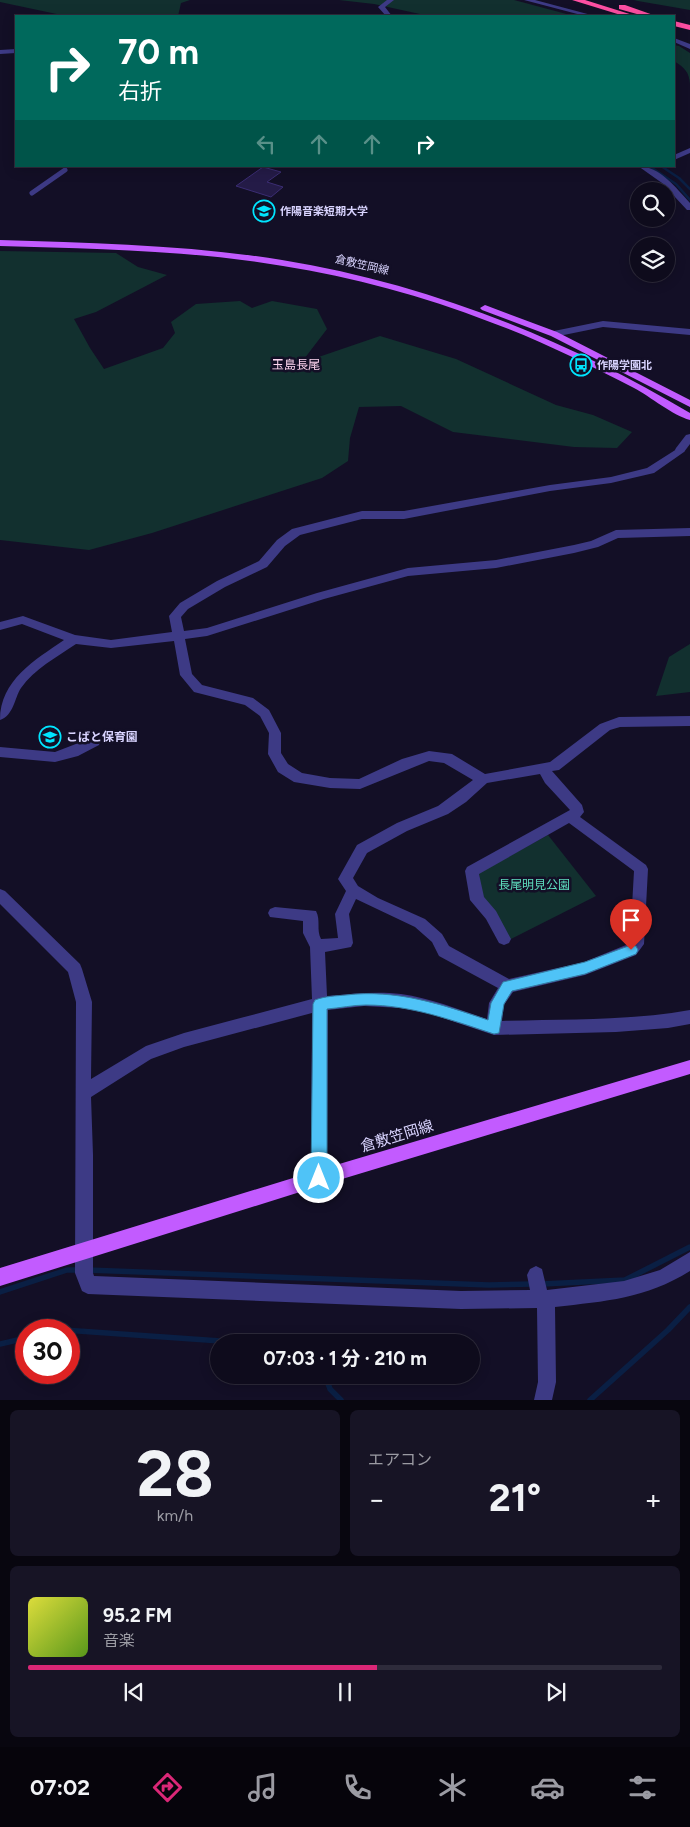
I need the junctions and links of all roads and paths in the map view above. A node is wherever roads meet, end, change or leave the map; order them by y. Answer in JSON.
{"nodes":[{"id":1,"x":390,"y":0,"type":"edge"},
{"id":2,"x":527,"y":0,"type":"edge"},
{"id":3,"x":576,"y":0,"type":"edge"},
{"id":4,"x":597,"y":0,"type":"edge"},
{"id":5,"x":388,"y":15,"type":"edge"},
{"id":6,"x":588,"y":15,"type":"edge"},
{"id":7,"x":628,"y":15,"type":"edge"},
{"id":8,"x":649,"y":15,"type":"edge"},
{"id":9,"x":675,"y":23,"type":"edge"},
{"id":10,"x":690,"y":28,"type":"edge"},
{"id":11,"x":675,"y":29,"type":"edge"},
{"id":12,"x":690,"y":34,"type":"edge"},
{"id":13,"x":675,"y":40,"type":"edge"},
{"id":14,"x":690,"y":47,"type":"edge"},
{"id":15,"x":0,"y":52,"type":"edge"},
{"id":16,"x":15,"y":52,"type":"edge"},
{"id":17,"x":690,"y":150,"type":"edge"},
{"id":18,"x":675,"y":158,"type":"edge"},
{"id":19,"x":644,"y":167,"type":"edge"},
{"id":20,"x":657,"y":167,"type":"edge"},
{"id":21,"x":65,"y":170,"type":"dead end"},
{"id":22,"x":684,"y":187,"type":"dead end"},
{"id":23,"x":32,"y":193,"type":"dead end"},
{"id":24,"x":690,"y":208,"type":"edge"},
{"id":25,"x":0,"y":236,"type":"edge"},
{"id":26,"x":0,"y":243,"type":"edge"},
{"id":27,"x":690,"y":332,"type":"edge"},
{"id":28,"x":554,"y":334,"type":"junction"},
{"id":29,"x":690,"y":404,"type":"edge"},
{"id":30,"x":690,"y":417,"type":"edge"},
{"id":31,"x":690,"y":437,"type":"edge"},
{"id":32,"x":690,"y":532,"type":"edge"},
{"id":33,"x":0,"y":626,"type":"edge"},
{"id":34,"x":178,"y":636,"type":"junction"},
{"id":35,"x":74,"y":639,"type":"junction"},
{"id":36,"x":0,"y":714,"type":"edge"},
{"id":37,"x":690,"y":721,"type":"edge"},
{"id":38,"x":94,"y":742,"type":"dead end"},
{"id":39,"x":0,"y":752,"type":"edge"},
{"id":40,"x":544,"y":768,"type":"junction"},
{"id":41,"x":483,"y":778,"type":"junction"},
{"id":42,"x":571,"y":817,"type":"junction"},
{"id":43,"x":353,"y":890,"type":"junction"},
{"id":44,"x":0,"y":896,"type":"edge"},
{"id":45,"x":276,"y":912,"type":"dead end"},
{"id":46,"x":504,"y":939,"type":"dead end"},
{"id":47,"x":317,"y":946,"type":"junction"},
{"id":48,"x":508,"y":986,"type":"junction"},
{"id":49,"x":320,"y":1004,"type":"junction"},
{"id":50,"x":690,"y":1017,"type":"edge"},
{"id":51,"x":494,"y":1028,"type":"junction"},
{"id":52,"x":690,"y":1067,"type":"edge"},
{"id":53,"x":83,"y":1093,"type":"junction"},
{"id":54,"x":319,"y":1178,"type":"junction"},
{"id":55,"x":690,"y":1261,"type":"edge"},
{"id":56,"x":85,"y":1263,"type":"junction"},
{"id":57,"x":536,"y":1275,"type":"dead end"},
{"id":58,"x":0,"y":1277,"type":"edge"},
{"id":59,"x":543,"y":1299,"type":"junction"},
{"id":60,"x":543,"y":1400,"type":"edge"}],
"edges":[{"from":1,"to":5,"type":"street"},
{"from":2,"to":6,"type":"street"},
{"from":3,"to":7,"type":"highway"},
{"from":4,"to":8,"type":"highway"},
{"from":9,"to":10,"type":"highway"},
{"from":11,"to":12,"type":"highway"},
{"from":13,"to":14,"type":"street"},
{"from":15,"to":16,"type":"street"},
{"from":17,"to":18,"type":"street"},
{"from":19,"to":24,"type":"street"},
{"from":20,"to":22,"type":"street"},
{"from":21,"to":23,"type":"street"},
{"from":25,"to":28,"type":"main road","name":"倉敷笠岡線"},
{"from":26,"to":30,"type":"main road","name":"倉敷笠岡線"},
{"from":27,"to":28,"type":"street"},
{"from":28,"to":29,"type":"main road","name":"倉敷笠岡線"},
{"from":31,"to":34,"type":"street"},
{"from":32,"to":34,"type":"street"},
{"from":33,"to":35,"type":"street"},
{"from":34,"to":35,"type":"street"},
{"from":34,"to":41,"type":"street"},
{"from":35,"to":36,"type":"street"},
{"from":37,"to":40,"type":"street"},
{"from":38,"to":39,"type":"street"},
{"from":40,"to":41,"type":"street"},
{"from":40,"to":42,"type":"street"},
{"from":41,"to":43,"type":"street"},
{"from":42,"to":46,"type":"street"},
{"from":42,"to":48,"type":"street"},
{"from":43,"to":47,"type":"street"},
{"from":43,"to":48,"type":"street"},
{"from":44,"to":53,"type":"street"},
{"from":45,"to":47,"type":"street"},
{"from":47,"to":49,"type":"street"},
{"from":48,"to":51,"type":"street"},
{"from":49,"to":51,"type":"street"},
{"from":49,"to":53,"type":"street"},
{"from":49,"to":54,"type":"street"},
{"from":50,"to":51,"type":"street"},
{"from":52,"to":54,"type":"main road","name":"倉敷笠岡線"},
{"from":53,"to":56,"type":"street"},
{"from":54,"to":56,"type":"main road","name":"倉敷笠岡線"},
{"from":55,"to":59,"type":"street"},
{"from":56,"to":58,"type":"main road","name":"倉敷笠岡線"},
{"from":56,"to":59,"type":"street"},
{"from":57,"to":59,"type":"street"},
{"from":59,"to":60,"type":"street"}]}
